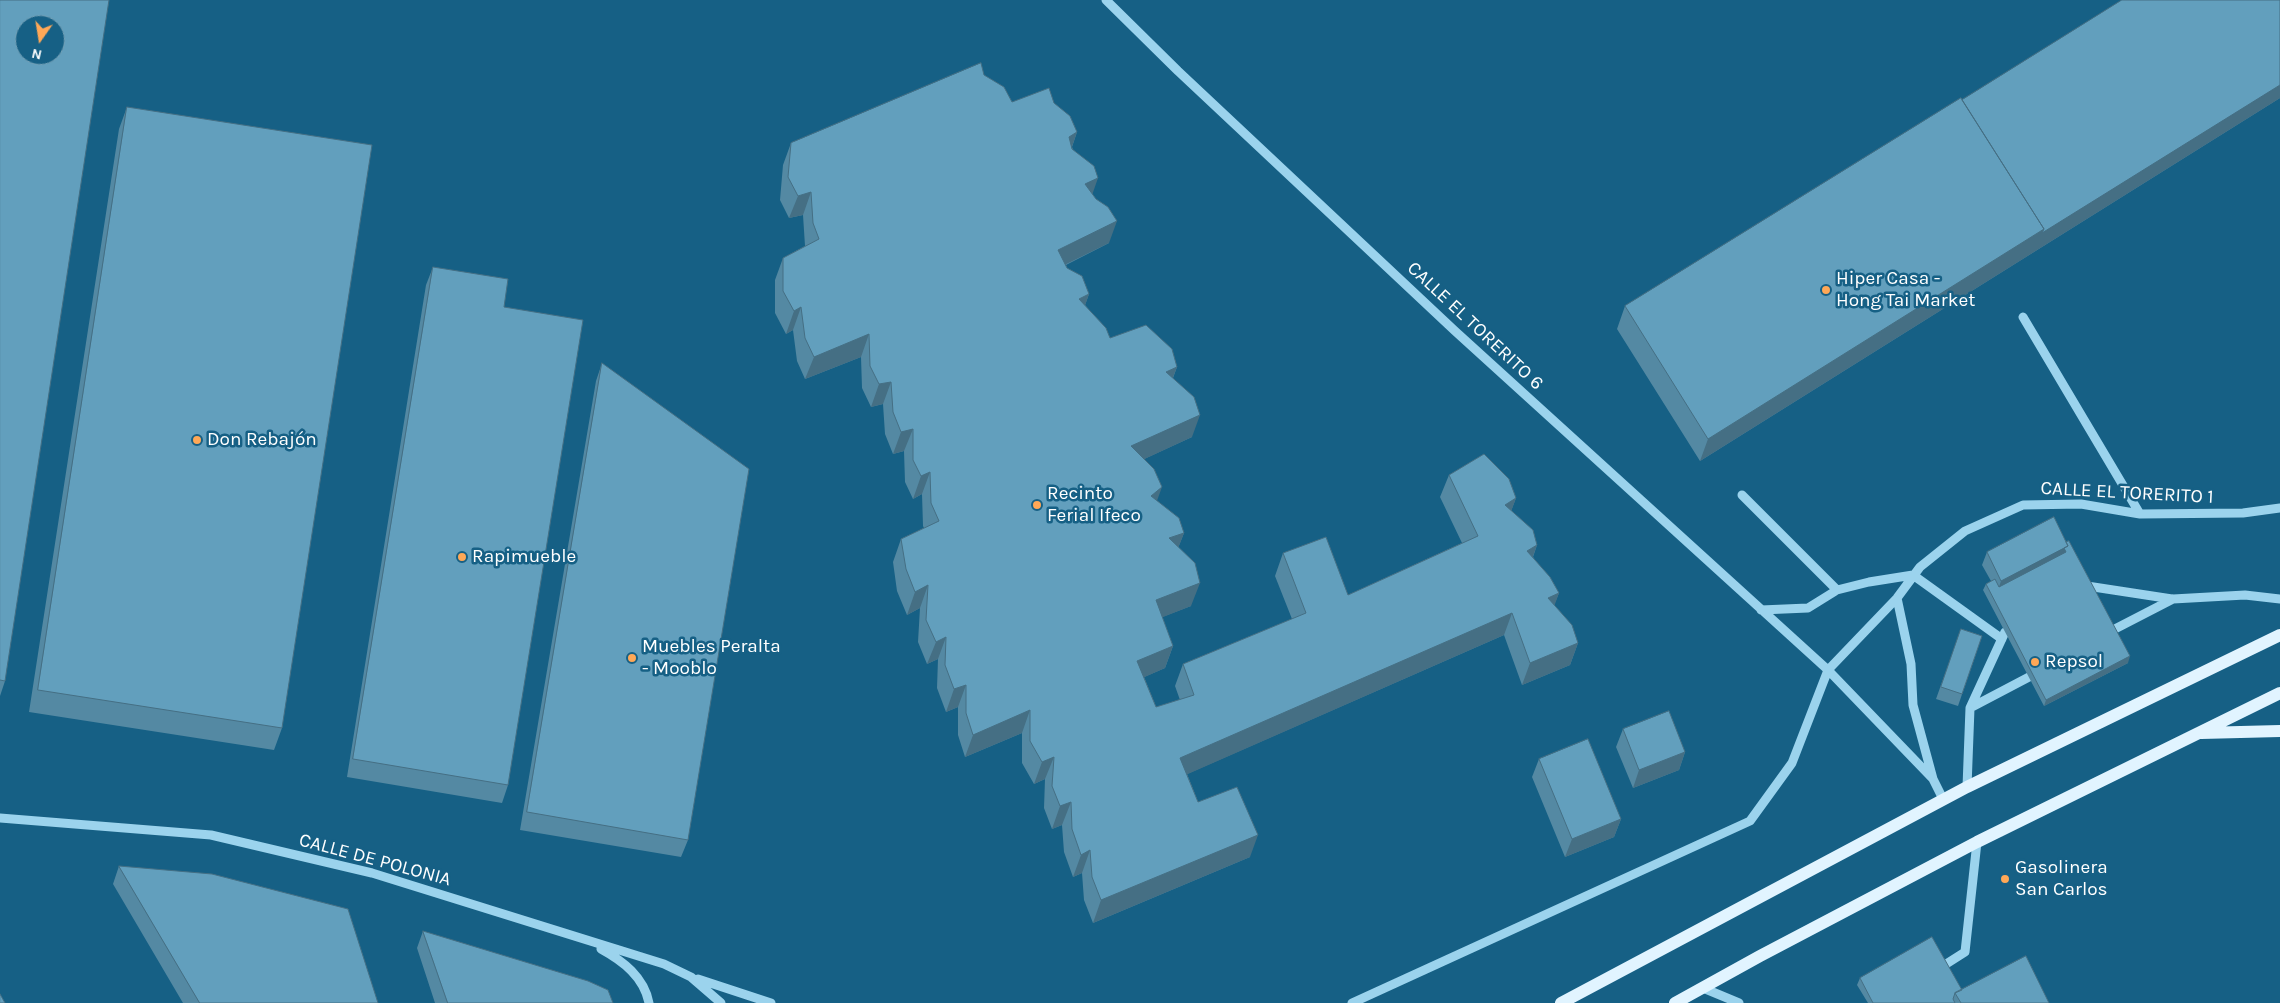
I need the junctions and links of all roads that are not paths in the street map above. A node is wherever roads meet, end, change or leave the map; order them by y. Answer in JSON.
{"nodes":[{"id":1,"x":1106,"y":0,"type":"edge"},
{"id":2,"x":2024,"y":317,"type":"dead end"},
{"id":3,"x":1742,"y":495,"type":"dead end"},
{"id":4,"x":2280,"y":508,"type":"edge"},
{"id":5,"x":2140,"y":514,"type":"junction"},
{"id":6,"x":1913,"y":575,"type":"junction"},
{"id":7,"x":2087,"y":586,"type":"edge"},
{"id":8,"x":1837,"y":590,"type":"junction"},
{"id":9,"x":1897,"y":598,"type":"junction"},
{"id":10,"x":2280,"y":598,"type":"edge"},
{"id":11,"x":2173,"y":599,"type":"junction"},
{"id":12,"x":1761,"y":610,"type":"junction"},
{"id":13,"x":2111,"y":631,"type":"edge"},
{"id":14,"x":2280,"y":635,"type":"edge"},
{"id":15,"x":1828,"y":670,"type":"junction"},
{"id":16,"x":2029,"y":677,"type":"edge"},
{"id":17,"x":2280,"y":693,"type":"edge"},
{"id":18,"x":1970,"y":708,"type":"junction"},
{"id":19,"x":2280,"y":731,"type":"edge"},
{"id":20,"x":2196,"y":733,"type":"junction"},
{"id":21,"x":1933,"y":779,"type":"junction"},
{"id":22,"x":1967,"y":786,"type":"junction"},
{"id":23,"x":1943,"y":800,"type":"junction"},
{"id":24,"x":0,"y":818,"type":"edge"},
{"id":25,"x":1977,"y":842,"type":"junction"},
{"id":26,"x":586,"y":940,"type":"junction"},
{"id":27,"x":1943,"y":966,"type":"edge"},
{"id":28,"x":692,"y":977,"type":"junction"},
{"id":29,"x":1703,"y":988,"type":"junction"},
{"id":30,"x":649,"y":1003,"type":"edge"},
{"id":31,"x":721,"y":1003,"type":"edge"},
{"id":32,"x":771,"y":1003,"type":"edge"},
{"id":33,"x":1352,"y":1003,"type":"edge"},
{"id":34,"x":1561,"y":1003,"type":"edge"},
{"id":35,"x":1676,"y":1003,"type":"edge"},
{"id":36,"x":1739,"y":1003,"type":"edge"}],
"edges":[{"from":1,"to":12,"type":"street","name":"CALLE EL TORERITO 6"},
{"from":2,"to":5,"type":"street"},
{"from":3,"to":8,"type":"street"},
{"from":4,"to":5,"type":"street","name":"CALLE EL TORERITO 1"},
{"from":5,"to":6,"type":"street","name":"CALLE EL TORERITO 1"},
{"from":6,"to":8,"type":"street"},
{"from":6,"to":9,"type":"street","name":"CALLE EL TORERITO 1"},
{"from":6,"to":18,"type":"street"},
{"from":7,"to":11,"type":"street"},
{"from":8,"to":12,"type":"street"},
{"from":9,"to":15,"type":"street","name":"CALLE EL TORERITO 1"},
{"from":9,"to":21,"type":"street"},
{"from":10,"to":11,"type":"street"},
{"from":11,"to":13,"type":"street"},
{"from":12,"to":15,"type":"street","name":"CALLE EL TORERITO 6"},
{"from":14,"to":22,"type":"main road"},
{"from":15,"to":21,"type":"street","name":"CALLE EL TORERITO 6"},
{"from":15,"to":33,"type":"street"},
{"from":16,"to":18,"type":"street"},
{"from":17,"to":20,"type":"main road"},
{"from":18,"to":22,"type":"street"},
{"from":19,"to":20,"type":"main road"},
{"from":20,"to":25,"type":"main road"},
{"from":21,"to":23,"type":"street"},
{"from":22,"to":23,"type":"main road"},
{"from":23,"to":34,"type":"main road"},
{"from":24,"to":26,"type":"street","name":"CALLE DE POLONIA"},
{"from":25,"to":27,"type":"street"},
{"from":25,"to":29,"type":"main road"},
{"from":26,"to":28,"type":"street","name":"CALLE DE POLONIA"},
{"from":26,"to":30,"type":"street"},
{"from":28,"to":31,"type":"street","name":"CALLE DE POLONIA"},
{"from":28,"to":32,"type":"street"},
{"from":29,"to":35,"type":"main road"},
{"from":29,"to":36,"type":"street"}]}
